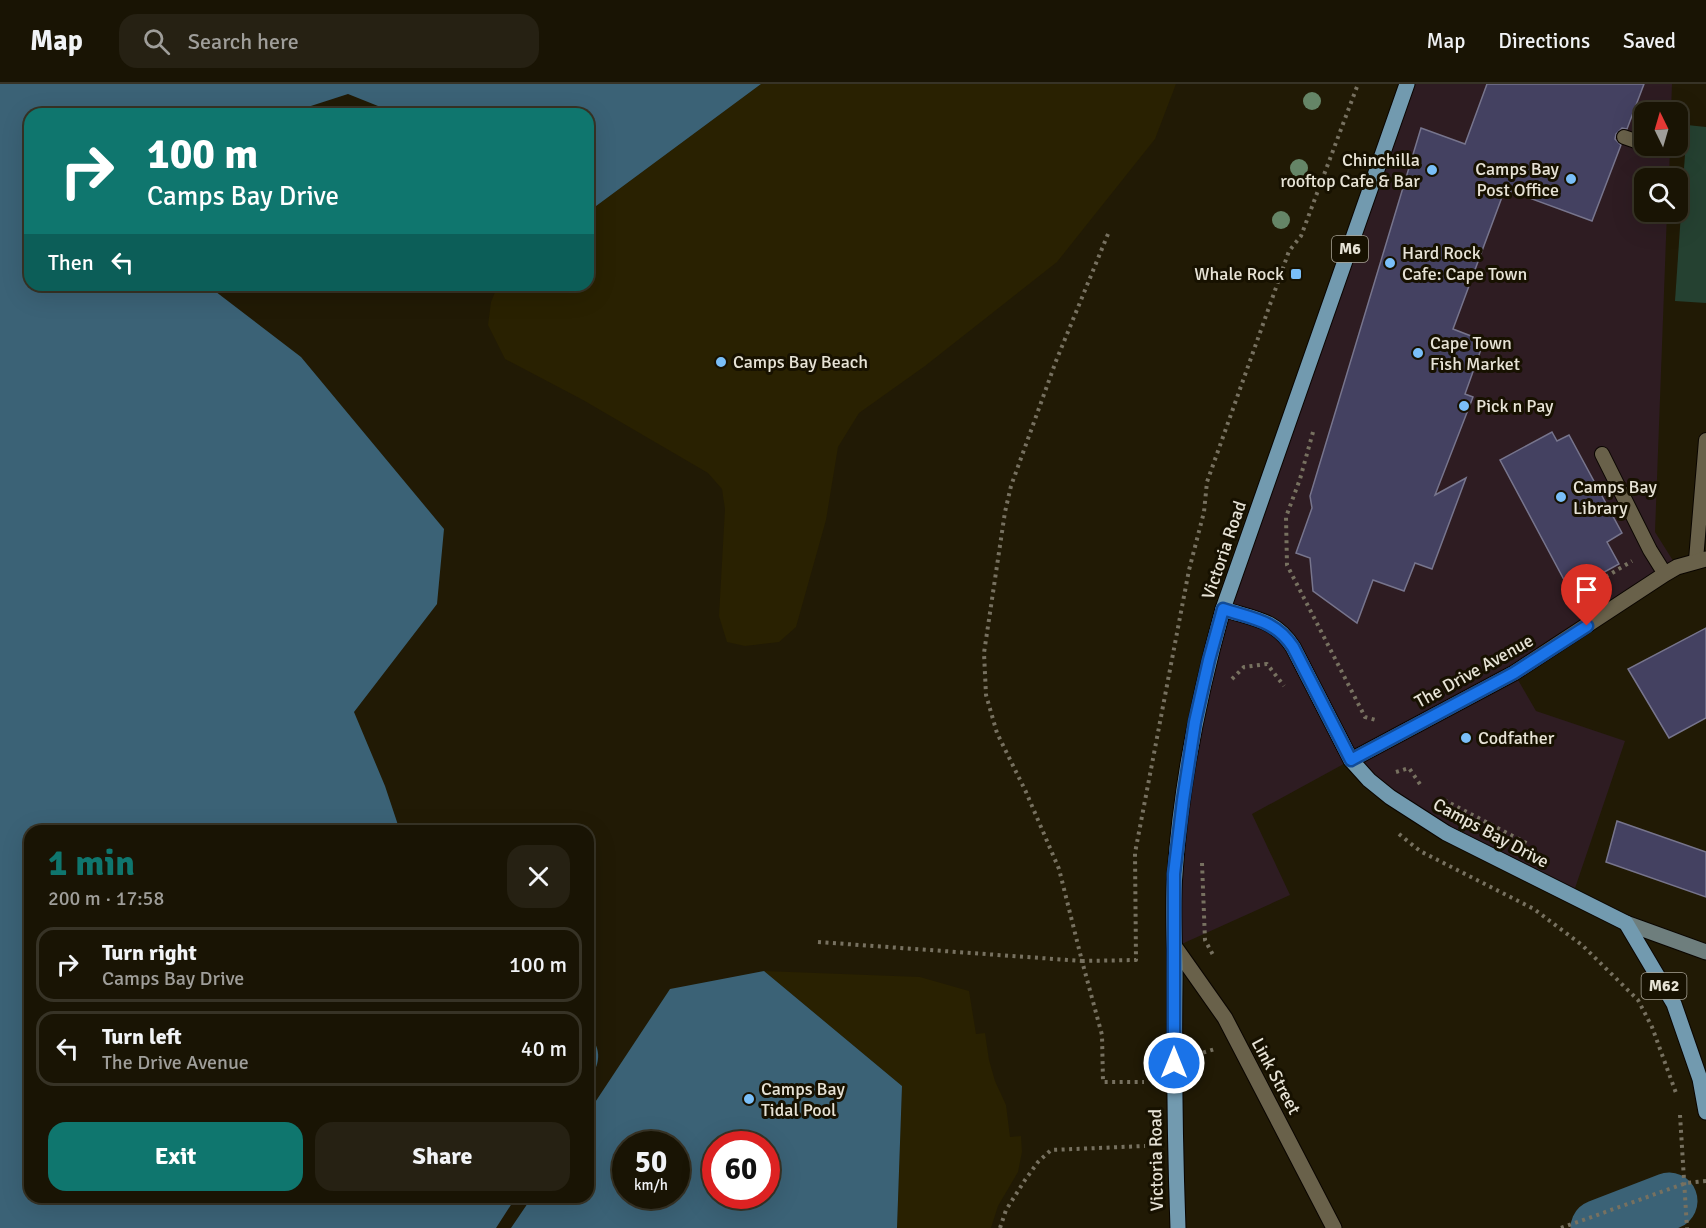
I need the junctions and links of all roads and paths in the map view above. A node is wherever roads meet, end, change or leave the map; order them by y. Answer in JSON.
{"nodes":[{"id":1,"x":1358,"y":84,"type":"edge"},
{"id":2,"x":1407,"y":84,"type":"edge"},
{"id":3,"x":1624,"y":137,"type":"dead end"},
{"id":4,"x":1634,"y":140,"type":"edge"},
{"id":5,"x":1108,"y":234,"type":"dead end"},
{"id":6,"x":1315,"y":423,"type":"dead end"},
{"id":7,"x":1706,"y":440,"type":"edge"},
{"id":8,"x":1602,"y":454,"type":"dead end"},
{"id":9,"x":1650,"y":550,"type":"junction"},
{"id":10,"x":1701,"y":560,"type":"edge"},
{"id":11,"x":1665,"y":574,"type":"junction"},
{"id":12,"x":1583,"y":606,"type":"dead end"},
{"id":13,"x":1223,"y":609,"type":"junction"},
{"id":14,"x":1230,"y":686,"type":"dead end"},
{"id":15,"x":1285,"y":687,"type":"dead end"},
{"id":16,"x":1381,"y":722,"type":"dead end"},
{"id":17,"x":1351,"y":760,"type":"junction"},
{"id":18,"x":1393,"y":829,"type":"dead end"},
{"id":19,"x":1202,"y":862,"type":"dead end"},
{"id":20,"x":1626,"y":924,"type":"junction"},
{"id":21,"x":818,"y":942,"type":"dead end"},
{"id":22,"x":1175,"y":947,"type":"junction"},
{"id":23,"x":1706,"y":952,"type":"edge"},
{"id":24,"x":1082,"y":961,"type":"junction"},
{"id":25,"x":1215,"y":961,"type":"dead end"},
{"id":26,"x":1220,"y":1055,"type":"dead end"},
{"id":27,"x":1197,"y":1065,"type":"dead end"},
{"id":28,"x":1144,"y":1082,"type":"dead end"},
{"id":29,"x":1679,"y":1100,"type":"dead end"},
{"id":30,"x":1680,"y":1112,"type":"dead end"},
{"id":31,"x":1706,"y":1112,"type":"edge"},
{"id":32,"x":1145,"y":1146,"type":"dead end"},
{"id":33,"x":1706,"y":1181,"type":"edge"},
{"id":34,"x":1686,"y":1183,"type":"junction"},
{"id":35,"x":1000,"y":1228,"type":"edge"},
{"id":36,"x":1178,"y":1228,"type":"edge"},
{"id":37,"x":1334,"y":1228,"type":"edge"},
{"id":38,"x":1561,"y":1228,"type":"edge"},
{"id":39,"x":1687,"y":1228,"type":"edge"}],
"edges":[{"from":1,"to":24,"type":"path"},
{"from":2,"to":13,"type":"main road","name":"Victoria Road","number":"M6"},
{"from":3,"to":4,"type":"lane"},
{"from":5,"to":24,"type":"path"},
{"from":6,"to":16,"type":"path"},
{"from":7,"to":10,"type":"lane"},
{"from":8,"to":9,"type":"lane"},
{"from":9,"to":11,"type":"lane"},
{"from":9,"to":12,"type":"path"},
{"from":10,"to":11,"type":"street","name":"The Drive Avenue"},
{"from":11,"to":17,"type":"street","name":"The Drive Avenue"},
{"from":13,"to":17,"type":"main road","name":"Camps Bay Drive"},
{"from":13,"to":22,"type":"main road","name":"Victoria Road","number":"M6"},
{"from":14,"to":15,"type":"path"},
{"from":17,"to":20,"type":"main road","name":"Camps Bay Drive"},
{"from":18,"to":29,"type":"path"},
{"from":19,"to":25,"type":"path"},
{"from":20,"to":23,"type":"street"},
{"from":20,"to":31,"type":"main road","number":"M62"},
{"from":21,"to":24,"type":"path"},
{"from":22,"to":36,"type":"main road","name":"Victoria Road","number":"M6"},
{"from":22,"to":37,"type":"street","name":"Link Street"},
{"from":24,"to":28,"type":"path"},
{"from":26,"to":27,"type":"path"},
{"from":30,"to":34,"type":"path"},
{"from":32,"to":35,"type":"path"},
{"from":33,"to":34,"type":"path"},
{"from":34,"to":38,"type":"path"},
{"from":34,"to":39,"type":"path"}]}
